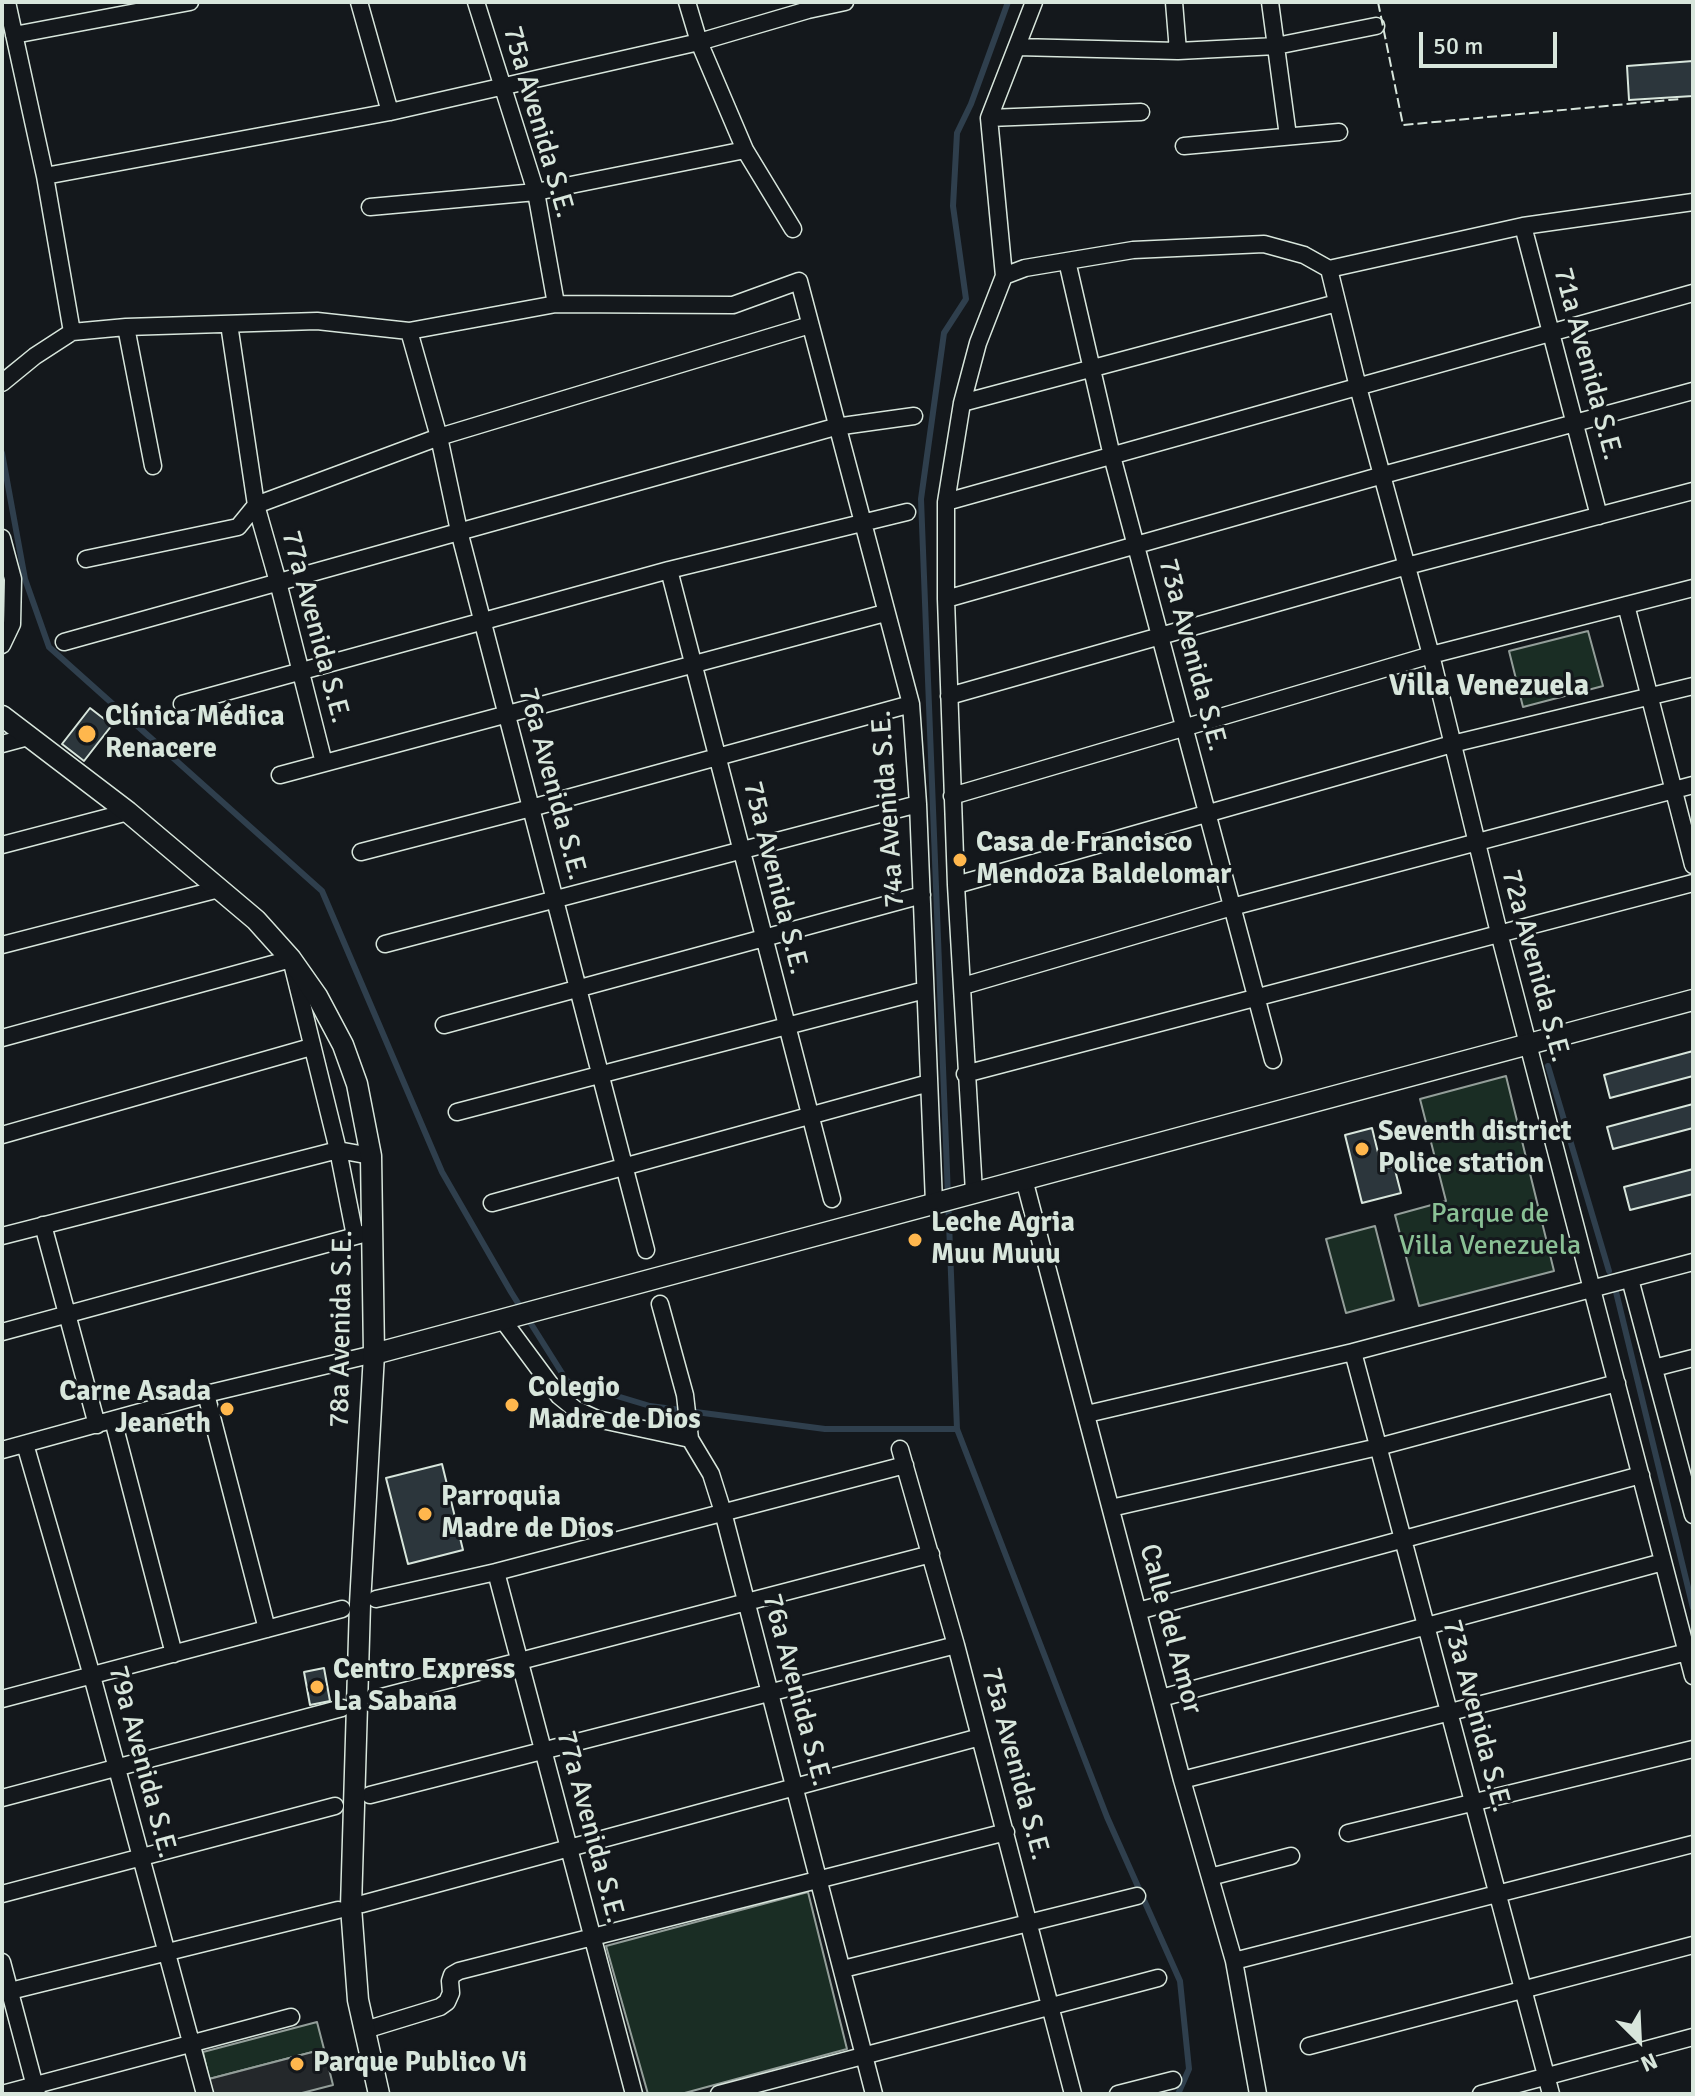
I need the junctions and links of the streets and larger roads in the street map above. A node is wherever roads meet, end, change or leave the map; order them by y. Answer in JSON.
{"nodes":[{"id":1,"x":7,"y":2,"type":"edge"},
{"id":2,"x":190,"y":2,"type":"edge"},
{"id":3,"x":359,"y":2,"type":"edge"},
{"id":4,"x":476,"y":2,"type":"edge"},
{"id":5,"x":687,"y":2,"type":"edge"},
{"id":6,"x":845,"y":2,"type":"edge"},
{"id":7,"x":1034,"y":2,"type":"edge"},
{"id":8,"x":1174,"y":2,"type":"edge"},
{"id":9,"x":1270,"y":2,"type":"edge"},
{"id":10,"x":806,"y":6,"type":"edge"},
{"id":11,"x":1376,"y":26,"type":"dead end"},
{"id":12,"x":14,"y":35,"type":"junction"},
{"id":13,"x":699,"y":42,"type":"junction"},
{"id":14,"x":1276,"y":46,"type":"junction"},
{"id":15,"x":1017,"y":47,"type":"junction"},
{"id":16,"x":1178,"y":51,"type":"junction"},
{"id":17,"x":503,"y":86,"type":"junction"},
{"id":18,"x":390,"y":112,"type":"junction"},
{"id":19,"x":1141,"y":112,"type":"dead end"},
{"id":20,"x":989,"y":118,"type":"junction"},
{"id":21,"x":1339,"y":132,"type":"dead end"},
{"id":22,"x":1288,"y":136,"type":"junction"},
{"id":23,"x":1184,"y":146,"type":"dead end"},
{"id":24,"x":745,"y":150,"type":"junction"},
{"id":25,"x":45,"y":176,"type":"junction"},
{"id":26,"x":536,"y":192,"type":"junction"},
{"id":27,"x":1693,"y":202,"type":"edge"},
{"id":28,"x":370,"y":207,"type":"dead end"},
{"id":29,"x":1523,"y":226,"type":"junction"},
{"id":30,"x":793,"y":229,"type":"dead end"},
{"id":31,"x":1067,"y":261,"type":"junction"},
{"id":32,"x":1329,"y":269,"type":"junction"},
{"id":33,"x":1004,"y":276,"type":"junction"},
{"id":34,"x":1693,"y":293,"type":"edge"},
{"id":35,"x":1337,"y":303,"type":"junction"},
{"id":36,"x":556,"y":304,"type":"junction"},
{"id":37,"x":229,"y":324,"type":"junction"},
{"id":38,"x":810,"y":325,"type":"junction"},
{"id":39,"x":126,"y":327,"type":"junction"},
{"id":40,"x":409,"y":331,"type":"junction"},
{"id":41,"x":72,"y":332,"type":"junction"},
{"id":42,"x":1551,"y":332,"type":"junction"},
{"id":43,"x":1091,"y":368,"type":"junction"},
{"id":44,"x":2,"y":383,"type":"edge"},
{"id":45,"x":1358,"y":387,"type":"junction"},
{"id":46,"x":1693,"y":391,"type":"edge"},
{"id":47,"x":962,"y":403,"type":"junction"},
{"id":48,"x":914,"y":416,"type":"dead end"},
{"id":49,"x":1576,"y":423,"type":"junction"},
{"id":50,"x":835,"y":427,"type":"junction"},
{"id":51,"x":439,"y":437,"type":"junction"},
{"id":52,"x":1112,"y":456,"type":"junction"},
{"id":53,"x":153,"y":466,"type":"dead end"},
{"id":54,"x":1383,"y":475,"type":"junction"},
{"id":55,"x":1693,"y":491,"type":"edge"},
{"id":56,"x":946,"y":502,"type":"junction"},
{"id":57,"x":256,"y":505,"type":"junction"},
{"id":58,"x":907,"y":512,"type":"dead end"},
{"id":59,"x":1599,"y":516,"type":"junction"},
{"id":60,"x":862,"y":523,"type":"junction"},
{"id":61,"x":459,"y":531,"type":"junction"},
{"id":62,"x":2,"y":538,"type":"edge"},
{"id":63,"x":1136,"y":545,"type":"junction"},
{"id":64,"x":86,"y":559,"type":"dead end"},
{"id":65,"x":1407,"y":566,"type":"junction"},
{"id":66,"x":669,"y":570,"type":"junction"},
{"id":67,"x":278,"y":582,"type":"junction"},
{"id":68,"x":1693,"y":588,"type":"edge"},
{"id":69,"x":946,"y":599,"type":"junction"},
{"id":70,"x":1626,"y":605,"type":"junction"},
{"id":71,"x":885,"y":613,"type":"junction"},
{"id":72,"x":483,"y":621,"type":"junction"},
{"id":73,"x":1160,"y":635,"type":"junction"},
{"id":74,"x":64,"y":642,"type":"dead end"},
{"id":75,"x":2,"y":645,"type":"edge"},
{"id":76,"x":1431,"y":655,"type":"junction"},
{"id":77,"x":693,"y":664,"type":"junction"},
{"id":78,"x":301,"y":671,"type":"junction"},
{"id":79,"x":1693,"y":686,"type":"edge"},
{"id":80,"x":949,"y":696,"type":"junction"},
{"id":81,"x":1651,"y":696,"type":"junction"},
{"id":82,"x":182,"y":704,"type":"dead end"},
{"id":83,"x":911,"y":704,"type":"junction"},
{"id":84,"x":507,"y":714,"type":"junction"},
{"id":85,"x":2,"y":716,"type":"edge"},
{"id":86,"x":1184,"y":728,"type":"junction"},
{"id":87,"x":28,"y":737,"type":"junction"},
{"id":88,"x":2,"y":744,"type":"edge"},
{"id":89,"x":1452,"y":744,"type":"junction"},
{"id":90,"x":717,"y":756,"type":"junction"},
{"id":91,"x":324,"y":763,"type":"junction"},
{"id":92,"x":280,"y":775,"type":"dead end"},
{"id":93,"x":1693,"y":785,"type":"edge"},
{"id":94,"x":1673,"y":791,"type":"junction"},
{"id":95,"x":952,"y":796,"type":"junction"},
{"id":96,"x":918,"y":804,"type":"junction"},
{"id":97,"x":531,"y":808,"type":"junction"},
{"id":98,"x":128,"y":812,"type":"junction"},
{"id":99,"x":1208,"y":814,"type":"junction"},
{"id":100,"x":1476,"y":842,"type":"junction"},
{"id":101,"x":2,"y":845,"type":"edge"},
{"id":102,"x":743,"y":850,"type":"junction"},
{"id":103,"x":361,"y":852,"type":"dead end"},
{"id":104,"x":1693,"y":865,"type":"edge"},
{"id":105,"x":1693,"y":883,"type":"edge"},
{"id":106,"x":956,"y":885,"type":"junction"},
{"id":107,"x":219,"y":889,"type":"junction"},
{"id":108,"x":922,"y":895,"type":"junction"},
{"id":109,"x":555,"y":899,"type":"junction"},
{"id":110,"x":1232,"y":907,"type":"junction"},
{"id":111,"x":1499,"y":933,"type":"junction"},
{"id":112,"x":764,"y":938,"type":"junction"},
{"id":113,"x":385,"y":944,"type":"dead end"},
{"id":114,"x":2,"y":945,"type":"edge"},
{"id":115,"x":291,"y":959,"type":"junction"},
{"id":116,"x":963,"y":986,"type":"junction"},
{"id":117,"x":578,"y":989,"type":"junction"},
{"id":118,"x":925,"y":990,"type":"junction"},
{"id":119,"x":1256,"y":997,"type":"junction"},
{"id":120,"x":1693,"y":1000,"type":"edge"},
{"id":121,"x":444,"y":1025,"type":"dead end"},
{"id":122,"x":786,"y":1025,"type":"junction"},
{"id":123,"x":2,"y":1038,"type":"edge"},
{"id":124,"x":1529,"y":1043,"type":"junction"},
{"id":125,"x":311,"y":1047,"type":"junction"},
{"id":126,"x":1273,"y":1060,"type":"dead end"},
{"id":127,"x":965,"y":1074,"type":"junction"},
{"id":128,"x":601,"y":1075,"type":"junction"},
{"id":129,"x":929,"y":1083,"type":"junction"},
{"id":130,"x":457,"y":1112,"type":"dead end"},
{"id":131,"x":810,"y":1116,"type":"junction"},
{"id":132,"x":2,"y":1135,"type":"edge"},
{"id":133,"x":338,"y":1150,"type":"junction"},
{"id":134,"x":371,"y":1156,"type":"junction"},
{"id":135,"x":625,"y":1166,"type":"junction"},
{"id":136,"x":1024,"y":1179,"type":"junction"},
{"id":137,"x":974,"y":1192,"type":"junction"},
{"id":138,"x":832,"y":1199,"type":"dead end"},
{"id":139,"x":492,"y":1203,"type":"dead end"},
{"id":140,"x":934,"y":1203,"type":"junction"},
{"id":141,"x":43,"y":1225,"type":"junction"},
{"id":142,"x":364,"y":1234,"type":"junction"},
{"id":143,"x":2,"y":1236,"type":"edge"},
{"id":144,"x":646,"y":1250,"type":"dead end"},
{"id":145,"x":1693,"y":1262,"type":"edge"},
{"id":146,"x":1630,"y":1279,"type":"junction"},
{"id":147,"x":1592,"y":1288,"type":"junction"},
{"id":148,"x":660,"y":1304,"type":"dead end"},
{"id":149,"x":67,"y":1314,"type":"junction"},
{"id":150,"x":509,"y":1317,"type":"junction"},
{"id":151,"x":2,"y":1332,"type":"edge"},
{"id":152,"x":1353,"y":1352,"type":"junction"},
{"id":153,"x":374,"y":1354,"type":"junction"},
{"id":154,"x":1693,"y":1358,"type":"edge"},
{"id":155,"x":1654,"y":1368,"type":"junction"},
{"id":156,"x":1617,"y":1383,"type":"junction"},
{"id":157,"x":206,"y":1394,"type":"junction"},
{"id":158,"x":1087,"y":1414,"type":"junction"},
{"id":159,"x":105,"y":1423,"type":"junction"},
{"id":160,"x":690,"y":1439,"type":"junction"},
{"id":161,"x":25,"y":1444,"type":"junction"},
{"id":162,"x":1378,"y":1447,"type":"junction"},
{"id":163,"x":2,"y":1450,"type":"edge"},
{"id":164,"x":1685,"y":1456,"type":"edge"},
{"id":165,"x":1641,"y":1475,"type":"junction"},
{"id":166,"x":1111,"y":1508,"type":"junction"},
{"id":167,"x":723,"y":1512,"type":"junction"},
{"id":168,"x":1693,"y":1515,"type":"edge"},
{"id":169,"x":1402,"y":1539,"type":"junction"},
{"id":170,"x":931,"y":1554,"type":"junction"},
{"id":171,"x":1663,"y":1562,"type":"junction"},
{"id":172,"x":496,"y":1572,"type":"junction"},
{"id":173,"x":376,"y":1599,"type":"dead end"},
{"id":174,"x":746,"y":1602,"type":"junction"},
{"id":175,"x":342,"y":1609,"type":"dead end"},
{"id":176,"x":1138,"y":1611,"type":"junction"},
{"id":177,"x":1425,"y":1626,"type":"junction"},
{"id":178,"x":267,"y":1629,"type":"junction"},
{"id":179,"x":956,"y":1645,"type":"junction"},
{"id":180,"x":1687,"y":1652,"type":"junction"},
{"id":181,"x":174,"y":1654,"type":"junction"},
{"id":182,"x":520,"y":1661,"type":"junction"},
{"id":183,"x":92,"y":1676,"type":"junction"},
{"id":184,"x":1693,"y":1676,"type":"edge"},
{"id":185,"x":770,"y":1692,"type":"junction"},
{"id":186,"x":1161,"y":1698,"type":"junction"},
{"id":187,"x":2,"y":1699,"type":"edge"},
{"id":188,"x":374,"y":1699,"type":"dead end"},
{"id":189,"x":342,"y":1708,"type":"dead end"},
{"id":190,"x":1448,"y":1712,"type":"junction"},
{"id":191,"x":980,"y":1737,"type":"junction"},
{"id":192,"x":1693,"y":1749,"type":"edge"},
{"id":193,"x":543,"y":1751,"type":"junction"},
{"id":194,"x":117,"y":1768,"type":"junction"},
{"id":195,"x":1182,"y":1780,"type":"junction"},
{"id":196,"x":795,"y":1787,"type":"junction"},
{"id":197,"x":370,"y":1795,"type":"dead end"},
{"id":198,"x":2,"y":1798,"type":"edge"},
{"id":199,"x":1472,"y":1802,"type":"junction"},
{"id":200,"x":335,"y":1806,"type":"dead end"},
{"id":201,"x":1006,"y":1832,"type":"junction"},
{"id":202,"x":1348,"y":1833,"type":"dead end"},
{"id":203,"x":1693,"y":1844,"type":"edge"},
{"id":204,"x":569,"y":1848,"type":"junction"},
{"id":205,"x":1291,"y":1856,"type":"dead end"},
{"id":206,"x":141,"y":1859,"type":"junction"},
{"id":207,"x":1210,"y":1877,"type":"junction"},
{"id":208,"x":821,"y":1881,"type":"junction"},
{"id":209,"x":2,"y":1894,"type":"edge"},
{"id":210,"x":1496,"y":1894,"type":"junction"},
{"id":211,"x":1137,"y":1896,"type":"dead end"},
{"id":212,"x":362,"y":1904,"type":"dead end"},
{"id":213,"x":338,"y":1910,"type":"dead end"},
{"id":214,"x":1030,"y":1923,"type":"junction"},
{"id":215,"x":593,"y":1937,"type":"junction"},
{"id":216,"x":1693,"y":1945,"type":"edge"},
{"id":217,"x":166,"y":1951,"type":"junction"},
{"id":218,"x":1234,"y":1961,"type":"junction"},
{"id":219,"x":2,"y":1962,"type":"edge"},
{"id":220,"x":843,"y":1969,"type":"junction"},
{"id":221,"x":1158,"y":1978,"type":"dead end"},
{"id":222,"x":1523,"y":1990,"type":"junction"},
{"id":223,"x":6,"y":1992,"type":"edge"},
{"id":224,"x":1051,"y":2007,"type":"junction"},
{"id":225,"x":291,"y":2017,"type":"dead end"},
{"id":226,"x":365,"y":2030,"type":"junction"},
{"id":227,"x":1693,"y":2037,"type":"edge"},
{"id":228,"x":191,"y":2043,"type":"junction"},
{"id":229,"x":1309,"y":2046,"type":"dead end"},
{"id":230,"x":864,"y":2056,"type":"junction"},
{"id":231,"x":1547,"y":2077,"type":"junction"},
{"id":232,"x":1173,"y":2080,"type":"dead end"},
{"id":233,"x":36,"y":2090,"type":"edge"},
{"id":234,"x":2,"y":2094,"type":"edge"},
{"id":235,"x":205,"y":2094,"type":"edge"},
{"id":236,"x":379,"y":2094,"type":"edge"},
{"id":237,"x":634,"y":2094,"type":"edge"},
{"id":238,"x":719,"y":2094,"type":"edge"},
{"id":239,"x":874,"y":2094,"type":"edge"},
{"id":240,"x":1073,"y":2094,"type":"edge"},
{"id":241,"x":1118,"y":2094,"type":"edge"},
{"id":242,"x":1258,"y":2094,"type":"edge"},
{"id":243,"x":1481,"y":2094,"type":"edge"},
{"id":244,"x":1551,"y":2094,"type":"edge"}],
"edges":[{"from":1,"to":12,"type":"street"},
{"from":2,"to":12,"type":"street"},
{"from":3,"to":18,"type":"street"},
{"from":4,"to":17,"type":"street","name":"75a Avenida S.E."},
{"from":5,"to":13,"type":"street"},
{"from":6,"to":10,"type":"street"},
{"from":7,"to":15,"type":"street"},
{"from":8,"to":16,"type":"street"},
{"from":9,"to":14,"type":"street"},
{"from":10,"to":13,"type":"street"},
{"from":11,"to":14,"type":"street"},
{"from":12,"to":25,"type":"street"},
{"from":13,"to":17,"type":"street"},
{"from":13,"to":24,"type":"street"},
{"from":14,"to":16,"type":"street"},
{"from":14,"to":22,"type":"street"},
{"from":15,"to":16,"type":"street"},
{"from":15,"to":20,"type":"street"},
{"from":17,"to":18,"type":"street"},
{"from":17,"to":26,"type":"street","name":"75a Avenida S.E."},
{"from":18,"to":25,"type":"street"},
{"from":19,"to":20,"type":"street"},
{"from":20,"to":33,"type":"street"},
{"from":21,"to":22,"type":"street"},
{"from":22,"to":23,"type":"street"},
{"from":24,"to":26,"type":"street"},
{"from":24,"to":30,"type":"street"},
{"from":25,"to":41,"type":"street"},
{"from":26,"to":28,"type":"street"},
{"from":26,"to":36,"type":"street","name":"75a Avenida S.E."},
{"from":27,"to":29,"type":"street"},
{"from":29,"to":32,"type":"street"},
{"from":29,"to":42,"type":"street","name":"71a Avenida S.E."},
{"from":31,"to":32,"type":"street"},
{"from":31,"to":33,"type":"street"},
{"from":31,"to":43,"type":"street","name":"73a Avenida S.E."},
{"from":32,"to":35,"type":"street","name":"72a Avenida S.E."},
{"from":33,"to":47,"type":"street"},
{"from":34,"to":42,"type":"street"},
{"from":35,"to":43,"type":"street"},
{"from":35,"to":45,"type":"street","name":"72a Avenida S.E."},
{"from":36,"to":38,"type":"street","name":"74a Avenida S.E."},
{"from":36,"to":40,"type":"street"},
{"from":37,"to":39,"type":"street"},
{"from":37,"to":40,"type":"street"},
{"from":37,"to":57,"type":"street","name":"77a Avenida S.E."},
{"from":38,"to":50,"type":"street","name":"74a Avenida S.E."},
{"from":38,"to":51,"type":"street"},
{"from":39,"to":41,"type":"street"},
{"from":39,"to":53,"type":"street"},
{"from":40,"to":51,"type":"street","name":"76a Avenida S.E."},
{"from":41,"to":44,"type":"street"},
{"from":42,"to":45,"type":"street"},
{"from":42,"to":49,"type":"street","name":"71a Avenida S.E."},
{"from":43,"to":47,"type":"street"},
{"from":43,"to":52,"type":"street","name":"73a Avenida S.E."},
{"from":45,"to":52,"type":"street"},
{"from":45,"to":54,"type":"street","name":"72a Avenida S.E."},
{"from":46,"to":49,"type":"street"},
{"from":47,"to":56,"type":"street"},
{"from":48,"to":50,"type":"street"},
{"from":49,"to":54,"type":"street"},
{"from":49,"to":59,"type":"street","name":"71a Avenida S.E."},
{"from":50,"to":60,"type":"street","name":"74a Avenida S.E."},
{"from":50,"to":61,"type":"street"},
{"from":51,"to":57,"type":"street"},
{"from":51,"to":61,"type":"street","name":"76a Avenida S.E."},
{"from":52,"to":56,"type":"street"},
{"from":52,"to":63,"type":"street","name":"73a Avenida S.E."},
{"from":54,"to":63,"type":"street"},
{"from":54,"to":65,"type":"street","name":"72a Avenida S.E."},
{"from":55,"to":59,"type":"street"},
{"from":56,"to":69,"type":"street"},
{"from":57,"to":64,"type":"street"},
{"from":57,"to":67,"type":"street","name":"77a Avenida S.E."},
{"from":58,"to":60,"type":"street"},
{"from":59,"to":65,"type":"street"},
{"from":60,"to":66,"type":"street"},
{"from":60,"to":71,"type":"street","name":"74a Avenida S.E."},
{"from":61,"to":67,"type":"street"},
{"from":61,"to":72,"type":"street","name":"76a Avenida S.E."},
{"from":62,"to":75,"type":"street"},
{"from":63,"to":69,"type":"street"},
{"from":63,"to":73,"type":"street","name":"73a Avenida S.E."},
{"from":65,"to":73,"type":"street"},
{"from":65,"to":76,"type":"street","name":"72a Avenida S.E."},
{"from":66,"to":72,"type":"street"},
{"from":66,"to":77,"type":"street","name":"75a Avenida S.E."},
{"from":67,"to":74,"type":"street"},
{"from":67,"to":78,"type":"street","name":"77a Avenida S.E."},
{"from":68,"to":70,"type":"street"},
{"from":69,"to":80,"type":"street"},
{"from":70,"to":76,"type":"street"},
{"from":70,"to":81,"type":"street"},
{"from":71,"to":77,"type":"street"},
{"from":71,"to":83,"type":"street","name":"74a Avenida S.E."},
{"from":72,"to":78,"type":"street"},
{"from":72,"to":84,"type":"street","name":"76a Avenida S.E."},
{"from":73,"to":80,"type":"street"},
{"from":73,"to":86,"type":"street","name":"73a Avenida S.E."},
{"from":76,"to":86,"type":"street"},
{"from":76,"to":89,"type":"street","name":"72a Avenida S.E."},
{"from":77,"to":84,"type":"street"},
{"from":77,"to":90,"type":"street","name":"75a Avenida S.E."},
{"from":78,"to":82,"type":"street"},
{"from":78,"to":91,"type":"street","name":"77a Avenida S.E."},
{"from":79,"to":81,"type":"street"},
{"from":80,"to":95,"type":"street"},
{"from":81,"to":89,"type":"street"},
{"from":81,"to":94,"type":"street"},
{"from":83,"to":90,"type":"street"},
{"from":83,"to":96,"type":"street","name":"74a Avenida S.E."},
{"from":84,"to":91,"type":"street"},
{"from":84,"to":97,"type":"street","name":"76a Avenida S.E."},
{"from":85,"to":87,"type":"street","name":"78a Avenida S.E."},
{"from":86,"to":95,"type":"street"},
{"from":86,"to":99,"type":"street","name":"73a Avenida S.E."},
{"from":87,"to":88,"type":"street"},
{"from":87,"to":98,"type":"street","name":"78a Avenida S.E."},
{"from":89,"to":99,"type":"street"},
{"from":89,"to":100,"type":"street","name":"72a Avenida S.E."},
{"from":90,"to":97,"type":"street"},
{"from":90,"to":102,"type":"street","name":"75a Avenida S.E."},
{"from":91,"to":92,"type":"street"},
{"from":93,"to":94,"type":"street"},
{"from":94,"to":100,"type":"street"},
{"from":94,"to":104,"type":"street"},
{"from":95,"to":106,"type":"street"},
{"from":96,"to":102,"type":"street"},
{"from":96,"to":108,"type":"street","name":"74a Avenida S.E."},
{"from":97,"to":103,"type":"street"},
{"from":97,"to":109,"type":"street","name":"76a Avenida S.E."},
{"from":98,"to":101,"type":"street"},
{"from":98,"to":107,"type":"street","name":"78a Avenida S.E."},
{"from":99,"to":106,"type":"street"},
{"from":99,"to":110,"type":"street","name":"73a Avenida S.E."},
{"from":100,"to":110,"type":"street"},
{"from":100,"to":111,"type":"street","name":"72a Avenida S.E."},
{"from":102,"to":109,"type":"street"},
{"from":102,"to":112,"type":"street","name":"75a Avenida S.E."},
{"from":105,"to":111,"type":"street"},
{"from":106,"to":116,"type":"street"},
{"from":107,"to":114,"type":"street"},
{"from":107,"to":115,"type":"street","name":"78a Avenida S.E."},
{"from":108,"to":112,"type":"street"},
{"from":108,"to":118,"type":"street","name":"74a Avenida S.E."},
{"from":109,"to":113,"type":"street"},
{"from":109,"to":117,"type":"street","name":"76a Avenida S.E."},
{"from":110,"to":116,"type":"street"},
{"from":110,"to":119,"type":"street","name":"73a Avenida S.E."},
{"from":111,"to":119,"type":"street"},
{"from":111,"to":124,"type":"street","name":"72a Avenida S.E."},
{"from":112,"to":117,"type":"street"},
{"from":112,"to":122,"type":"street","name":"75a Avenida S.E."},
{"from":115,"to":123,"type":"street"},
{"from":115,"to":125,"type":"street"},
{"from":115,"to":134,"type":"street","name":"78a Avenida S.E."},
{"from":116,"to":127,"type":"street"},
{"from":117,"to":121,"type":"street"},
{"from":117,"to":128,"type":"street","name":"76a Avenida S.E."},
{"from":118,"to":122,"type":"street"},
{"from":118,"to":129,"type":"street","name":"74a Avenida S.E."},
{"from":119,"to":126,"type":"street","name":"73a Avenida S.E."},
{"from":119,"to":127,"type":"street"},
{"from":120,"to":124,"type":"street"},
{"from":122,"to":128,"type":"street"},
{"from":122,"to":131,"type":"street","name":"75a Avenida S.E."},
{"from":124,"to":136,"type":"street"},
{"from":124,"to":147,"type":"street","name":"72a Avenida S.E."},
{"from":125,"to":132,"type":"street"},
{"from":125,"to":133,"type":"street"},
{"from":127,"to":137,"type":"street"},
{"from":128,"to":130,"type":"street"},
{"from":128,"to":135,"type":"street","name":"76a Avenida S.E."},
{"from":129,"to":131,"type":"street"},
{"from":129,"to":140,"type":"street","name":"74a Avenida S.E."},
{"from":131,"to":135,"type":"street"},
{"from":131,"to":138,"type":"street","name":"75a Avenida S.E."},
{"from":133,"to":134,"type":"street"},
{"from":133,"to":141,"type":"street"},
{"from":133,"to":142,"type":"street"},
{"from":134,"to":142,"type":"street","name":"78a Avenida S.E."},
{"from":135,"to":139,"type":"street"},
{"from":135,"to":144,"type":"street","name":"76a Avenida S.E."},
{"from":136,"to":137,"type":"street"},
{"from":136,"to":158,"type":"street","name":"Calle del Amor"},
{"from":137,"to":140,"type":"street"},
{"from":140,"to":150,"type":"street"},
{"from":141,"to":143,"type":"street"},
{"from":141,"to":149,"type":"street"},
{"from":142,"to":149,"type":"street"},
{"from":142,"to":153,"type":"street","name":"78a Avenida S.E."},
{"from":145,"to":146,"type":"street"},
{"from":146,"to":147,"type":"street"},
{"from":146,"to":155,"type":"street"},
{"from":147,"to":152,"type":"street"},
{"from":147,"to":156,"type":"street","name":"72a Avenida S.E."},
{"from":148,"to":160,"type":"street","name":"76a Avenida S.E."},
{"from":149,"to":151,"type":"street"},
{"from":149,"to":159,"type":"street"},
{"from":150,"to":153,"type":"street"},
{"from":150,"to":160,"type":"street"},
{"from":152,"to":158,"type":"street"},
{"from":152,"to":162,"type":"street","name":"73a Avenida S.E."},
{"from":153,"to":157,"type":"street"},
{"from":153,"to":226,"type":"street","name":"78a Avenida S.E."},
{"from":154,"to":155,"type":"street"},
{"from":155,"to":164,"type":"street"},
{"from":156,"to":162,"type":"street"},
{"from":156,"to":165,"type":"street","name":"72a Avenida S.E."},
{"from":157,"to":159,"type":"street"},
{"from":157,"to":178,"type":"street"},
{"from":158,"to":166,"type":"street","name":"Calle del Amor"},
{"from":159,"to":161,"type":"street"},
{"from":159,"to":181,"type":"street"},
{"from":160,"to":167,"type":"street","name":"76a Avenida S.E."},
{"from":161,"to":163,"type":"street"},
{"from":161,"to":183,"type":"street","name":"79a Avenida S.E."},
{"from":162,"to":166,"type":"street"},
{"from":162,"to":169,"type":"street","name":"73a Avenida S.E."},
{"from":164,"to":168,"type":"street"},
{"from":165,"to":169,"type":"street"},
{"from":165,"to":171,"type":"street","name":"72a Avenida S.E."},
{"from":166,"to":176,"type":"street","name":"Calle del Amor"},
{"from":167,"to":170,"type":"street","name":"75a Avenida S.E."},
{"from":167,"to":172,"type":"street"},
{"from":167,"to":174,"type":"street","name":"76a Avenida S.E."},
{"from":169,"to":176,"type":"street"},
{"from":169,"to":177,"type":"street","name":"73a Avenida S.E."},
{"from":170,"to":174,"type":"street"},
{"from":170,"to":179,"type":"street","name":"75a Avenida S.E."},
{"from":171,"to":177,"type":"street"},
{"from":171,"to":180,"type":"street","name":"72a Avenida S.E."},
{"from":172,"to":173,"type":"street"},
{"from":172,"to":182,"type":"street","name":"77a Avenida S.E."},
{"from":174,"to":182,"type":"street"},
{"from":174,"to":185,"type":"street","name":"76a Avenida S.E."},
{"from":175,"to":178,"type":"street"},
{"from":176,"to":186,"type":"street","name":"Calle del Amor"},
{"from":177,"to":186,"type":"street"},
{"from":177,"to":190,"type":"street","name":"73a Avenida S.E."},
{"from":178,"to":181,"type":"street"},
{"from":179,"to":185,"type":"street"},
{"from":179,"to":191,"type":"street","name":"75a Avenida S.E."},
{"from":180,"to":184,"type":"street","name":"72a Avenida S.E."},
{"from":180,"to":190,"type":"street"},
{"from":181,"to":183,"type":"street"},
{"from":182,"to":188,"type":"street"},
{"from":182,"to":193,"type":"street","name":"77a Avenida S.E."},
{"from":183,"to":187,"type":"street"},
{"from":183,"to":194,"type":"street","name":"79a Avenida S.E."},
{"from":185,"to":193,"type":"street"},
{"from":185,"to":196,"type":"street","name":"76a Avenida S.E."},
{"from":186,"to":195,"type":"street","name":"Calle del Amor"},
{"from":189,"to":194,"type":"street"},
{"from":190,"to":195,"type":"street"},
{"from":190,"to":199,"type":"street","name":"73a Avenida S.E."},
{"from":191,"to":196,"type":"street"},
{"from":191,"to":201,"type":"street","name":"75a Avenida S.E."},
{"from":192,"to":199,"type":"street"},
{"from":193,"to":197,"type":"street"},
{"from":193,"to":204,"type":"street","name":"77a Avenida S.E."},
{"from":194,"to":198,"type":"street"},
{"from":194,"to":206,"type":"street","name":"79a Avenida S.E."},
{"from":195,"to":207,"type":"street","name":"Calle del Amor"},
{"from":196,"to":204,"type":"street"},
{"from":196,"to":208,"type":"street","name":"76a Avenida S.E."},
{"from":199,"to":202,"type":"street"},
{"from":199,"to":210,"type":"street","name":"73a Avenida S.E."},
{"from":200,"to":206,"type":"street"},
{"from":201,"to":208,"type":"street"},
{"from":201,"to":214,"type":"street","name":"75a Avenida S.E."},
{"from":203,"to":210,"type":"street"},
{"from":204,"to":212,"type":"street"},
{"from":204,"to":215,"type":"street","name":"77a Avenida S.E."},
{"from":205,"to":207,"type":"street"},
{"from":206,"to":209,"type":"street"},
{"from":206,"to":217,"type":"street","name":"79a Avenida S.E."},
{"from":207,"to":218,"type":"street","name":"Calle del Amor"},
{"from":208,"to":215,"type":"street"},
{"from":208,"to":220,"type":"street","name":"76a Avenida S.E."},
{"from":210,"to":218,"type":"street"},
{"from":210,"to":222,"type":"street","name":"73a Avenida S.E."},
{"from":211,"to":214,"type":"street"},
{"from":213,"to":217,"type":"street"},
{"from":214,"to":220,"type":"street"},
{"from":214,"to":224,"type":"street","name":"75a Avenida S.E."},
{"from":215,"to":226,"type":"street"},
{"from":215,"to":237,"type":"street","name":"77a Avenida S.E."},
{"from":216,"to":222,"type":"street"},
{"from":217,"to":223,"type":"street"},
{"from":217,"to":228,"type":"street","name":"79a Avenida S.E."},
{"from":218,"to":242,"type":"street","name":"Calle del Amor"},
{"from":219,"to":223,"type":"street"},
{"from":220,"to":230,"type":"street","name":"76a Avenida S.E."},
{"from":221,"to":224,"type":"street"},
{"from":222,"to":229,"type":"street"},
{"from":222,"to":231,"type":"street","name":"73a Avenida S.E."},
{"from":223,"to":233,"type":"street"},
{"from":224,"to":230,"type":"street"},
{"from":224,"to":240,"type":"street","name":"75a Avenida S.E."},
{"from":225,"to":228,"type":"street"},
{"from":226,"to":236,"type":"street","name":"78a Avenida S.E."},
{"from":227,"to":231,"type":"street"},
{"from":228,"to":233,"type":"street"},
{"from":228,"to":235,"type":"street","name":"79a Avenida S.E."},
{"from":230,"to":238,"type":"street"},
{"from":230,"to":239,"type":"street","name":"76a Avenida S.E."},
{"from":231,"to":243,"type":"street"},
{"from":231,"to":244,"type":"street","name":"73a Avenida S.E."},
{"from":232,"to":241,"type":"street"},
{"from":233,"to":234,"type":"street"}]}
